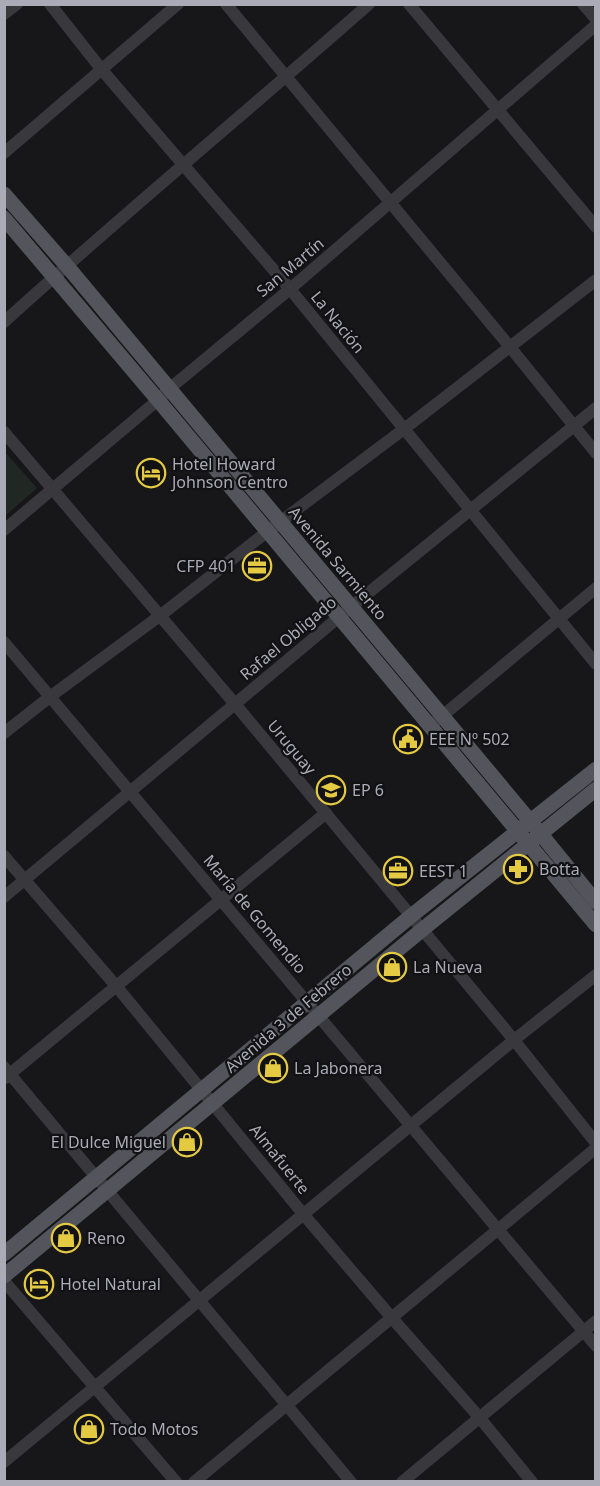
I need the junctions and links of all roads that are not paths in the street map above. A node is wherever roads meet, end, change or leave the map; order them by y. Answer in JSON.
{"nodes":[{"id":1,"x":16,"y":4,"type":"edge"},
{"id":2,"x":50,"y":4,"type":"edge"},
{"id":3,"x":178,"y":4,"type":"edge"},
{"id":4,"x":226,"y":4,"type":"edge"},
{"id":5,"x":369,"y":4,"type":"edge"},
{"id":6,"x":409,"y":4,"type":"edge"},
{"id":7,"x":583,"y":4,"type":"edge"},
{"id":8,"x":4,"y":14,"type":"edge"},
{"id":9,"x":596,"y":20,"type":"edge"},
{"id":10,"x":596,"y":25,"type":"edge"},
{"id":11,"x":102,"y":70,"type":"junction"},
{"id":12,"x":287,"y":77,"type":"junction"},
{"id":13,"x":498,"y":110,"type":"junction"},
{"id":14,"x":4,"y":153,"type":"edge"},
{"id":15,"x":183,"y":164,"type":"junction"},
{"id":16,"x":4,"y":194,"type":"edge"},
{"id":17,"x":390,"y":203,"type":"junction"},
{"id":18,"x":4,"y":218,"type":"edge"},
{"id":19,"x":596,"y":227,"type":"edge"},
{"id":20,"x":67,"y":266,"type":"junction"},
{"id":21,"x":54,"y":277,"type":"junction"},
{"id":22,"x":596,"y":280,"type":"edge"},
{"id":23,"x":290,"y":290,"type":"junction"},
{"id":24,"x":4,"y":322,"type":"edge"},
{"id":25,"x":510,"y":347,"type":"junction"},
{"id":26,"x":164,"y":394,"type":"junction"},
{"id":27,"x":596,"y":408,"type":"edge"},
{"id":28,"x":573,"y":426,"type":"junction"},
{"id":29,"x":404,"y":429,"type":"junction"},
{"id":30,"x":4,"y":432,"type":"edge"},
{"id":31,"x":596,"y":453,"type":"edge"},
{"id":32,"x":53,"y":488,"type":"junction"},
{"id":33,"x":470,"y":511,"type":"junction"},
{"id":34,"x":274,"y":527,"type":"junction"},
{"id":35,"x":4,"y":530,"type":"edge"},
{"id":36,"x":596,"y":588,"type":"edge"},
{"id":37,"x":351,"y":607,"type":"junction"},
{"id":38,"x":161,"y":615,"type":"junction"},
{"id":39,"x":339,"y":618,"type":"junction"},
{"id":40,"x":558,"y":618,"type":"junction"},
{"id":41,"x":4,"y":642,"type":"edge"},
{"id":42,"x":596,"y":664,"type":"edge"},
{"id":43,"x":51,"y":696,"type":"junction"},
{"id":44,"x":235,"y":704,"type":"junction"},
{"id":45,"x":435,"y":722,"type":"junction"},
{"id":46,"x":4,"y":733,"type":"edge"},
{"id":47,"x":596,"y":769,"type":"edge"},
{"id":48,"x":596,"y":789,"type":"edge"},
{"id":49,"x":131,"y":792,"type":"junction"},
{"id":50,"x":326,"y":813,"type":"junction"},
{"id":51,"x":529,"y":829,"type":"junction"},
{"id":52,"x":527,"y":843,"type":"junction"},
{"id":53,"x":4,"y":856,"type":"edge"},
{"id":54,"x":24,"y":880,"type":"junction"},
{"id":55,"x":4,"y":897,"type":"edge"},
{"id":56,"x":222,"y":899,"type":"junction"},
{"id":57,"x":596,"y":902,"type":"edge"},
{"id":58,"x":411,"y":916,"type":"junction"},
{"id":59,"x":596,"y":925,"type":"edge"},
{"id":60,"x":423,"y":929,"type":"junction"},
{"id":61,"x":596,"y":975,"type":"edge"},
{"id":62,"x":117,"y":987,"type":"junction"},
{"id":63,"x":308,"y":1002,"type":"junction"},
{"id":64,"x":319,"y":1015,"type":"junction"},
{"id":65,"x":514,"y":1040,"type":"junction"},
{"id":66,"x":6,"y":1073,"type":"edge"},
{"id":67,"x":202,"y":1090,"type":"junction"},
{"id":68,"x":213,"y":1104,"type":"junction"},
{"id":69,"x":410,"y":1126,"type":"junction"},
{"id":70,"x":596,"y":1143,"type":"edge"},
{"id":71,"x":596,"y":1148,"type":"edge"},
{"id":72,"x":97,"y":1177,"type":"junction"},
{"id":73,"x":108,"y":1191,"type":"junction"},
{"id":74,"x":304,"y":1215,"type":"junction"},
{"id":75,"x":497,"y":1230,"type":"junction"},
{"id":76,"x":4,"y":1254,"type":"edge"},
{"id":77,"x":4,"y":1278,"type":"edge"},
{"id":78,"x":200,"y":1300,"type":"junction"},
{"id":79,"x":392,"y":1318,"type":"junction"},
{"id":80,"x":596,"y":1321,"type":"edge"},
{"id":81,"x":583,"y":1331,"type":"junction"},
{"id":82,"x":596,"y":1346,"type":"edge"},
{"id":83,"x":95,"y":1387,"type":"junction"},
{"id":84,"x":287,"y":1404,"type":"junction"},
{"id":85,"x":479,"y":1417,"type":"junction"},
{"id":86,"x":4,"y":1462,"type":"edge"},
{"id":87,"x":176,"y":1482,"type":"edge"},
{"id":88,"x":194,"y":1482,"type":"edge"},
{"id":89,"x":351,"y":1482,"type":"edge"},
{"id":90,"x":402,"y":1482,"type":"edge"},
{"id":91,"x":532,"y":1482,"type":"edge"}],
"edges":[{"from":1,"to":8,"type":"street"},
{"from":2,"to":11,"type":"street","name":"La Nación"},
{"from":3,"to":11,"type":"street"},
{"from":4,"to":12,"type":"street"},
{"from":5,"to":12,"type":"street"},
{"from":6,"to":13,"type":"street"},
{"from":7,"to":9,"type":"street"},
{"from":10,"to":13,"type":"street","name":"San Martín"},
{"from":11,"to":14,"type":"street"},
{"from":11,"to":15,"type":"street","name":"La Nación"},
{"from":12,"to":15,"type":"street"},
{"from":12,"to":17,"type":"street"},
{"from":13,"to":17,"type":"street","name":"San Martín"},
{"from":13,"to":19,"type":"street"},
{"from":15,"to":20,"type":"street"},
{"from":15,"to":23,"type":"street","name":"La Nación"},
{"from":16,"to":20,"type":"main road","name":"Avenida Sarmiento"},
{"from":17,"to":23,"type":"street","name":"San Martín"},
{"from":17,"to":25,"type":"street"},
{"from":18,"to":21,"type":"main road","name":"Avenida Sarmiento"},
{"from":20,"to":21,"type":"street"},
{"from":20,"to":26,"type":"main road","name":"Avenida Sarmiento"},
{"from":21,"to":24,"type":"street"},
{"from":21,"to":26,"type":"main road","name":"Avenida Sarmiento"},
{"from":22,"to":25,"type":"street"},
{"from":23,"to":26,"type":"street","name":"San Martín"},
{"from":23,"to":29,"type":"street","name":"La Nación"},
{"from":25,"to":28,"type":"street"},
{"from":25,"to":29,"type":"street"},
{"from":26,"to":32,"type":"street","name":"San Martín"},
{"from":26,"to":34,"type":"main road","name":"Avenida Sarmiento"},
{"from":27,"to":28,"type":"street","name":"Rafael Obligado"},
{"from":28,"to":31,"type":"street"},
{"from":28,"to":33,"type":"street","name":"Rafael Obligado"},
{"from":29,"to":33,"type":"street","name":"La Nación"},
{"from":29,"to":34,"type":"street"},
{"from":30,"to":32,"type":"street","name":"Uruguay"},
{"from":32,"to":35,"type":"street","name":"San Martín"},
{"from":32,"to":38,"type":"street","name":"Uruguay"},
{"from":33,"to":37,"type":"street","name":"Rafael Obligado"},
{"from":33,"to":40,"type":"street","name":"La Nación"},
{"from":34,"to":37,"type":"main road","name":"Avenida Sarmiento"},
{"from":34,"to":38,"type":"street"},
{"from":34,"to":39,"type":"main road","name":"Avenida Sarmiento"},
{"from":36,"to":40,"type":"street"},
{"from":37,"to":39,"type":"street","name":"Rafael Obligado"},
{"from":37,"to":45,"type":"main road","name":"Avenida Sarmiento"},
{"from":38,"to":43,"type":"street"},
{"from":38,"to":44,"type":"street","name":"Uruguay"},
{"from":39,"to":44,"type":"street","name":"Rafael Obligado"},
{"from":39,"to":45,"type":"main road","name":"Avenida Sarmiento"},
{"from":40,"to":42,"type":"street","name":"La Nación"},
{"from":40,"to":45,"type":"street"},
{"from":41,"to":43,"type":"street","name":"María de Gomendio"},
{"from":43,"to":46,"type":"street"},
{"from":43,"to":49,"type":"street","name":"María de Gomendio"},
{"from":44,"to":49,"type":"street","name":"Rafael Obligado"},
{"from":44,"to":50,"type":"street","name":"Uruguay"},
{"from":45,"to":51,"type":"main road","name":"Avenida Sarmiento"},
{"from":47,"to":51,"type":"main road","name":"Avenida 3 de Febrero"},
{"from":48,"to":51,"type":"main road","name":"Avenida 3 de Febrero"},
{"from":49,"to":54,"type":"street","name":"Rafael Obligado"},
{"from":49,"to":56,"type":"street","name":"María de Gomendio"},
{"from":50,"to":56,"type":"street"},
{"from":50,"to":58,"type":"street","name":"Uruguay"},
{"from":51,"to":52,"type":"main road","name":"Avenida 3 de Febrero"},
{"from":51,"to":57,"type":"main road","name":"Avenida Sarmiento"},
{"from":51,"to":58,"type":"main road","name":"Avenida 3 de Febrero"},
{"from":52,"to":59,"type":"main road"},
{"from":52,"to":60,"type":"main road","name":"Avenida 3 de Febrero"},
{"from":53,"to":54,"type":"street","name":"Almafuerte"},
{"from":54,"to":55,"type":"street","name":"Rafael Obligado"},
{"from":54,"to":62,"type":"street","name":"Almafuerte"},
{"from":56,"to":62,"type":"street"},
{"from":56,"to":63,"type":"street","name":"María de Gomendio"},
{"from":58,"to":60,"type":"street","name":"Uruguay"},
{"from":58,"to":63,"type":"main road","name":"Avenida 3 de Febrero"},
{"from":60,"to":64,"type":"main road","name":"Avenida 3 de Febrero"},
{"from":60,"to":65,"type":"street","name":"Uruguay"},
{"from":61,"to":65,"type":"street"},
{"from":62,"to":66,"type":"street"},
{"from":62,"to":67,"type":"street","name":"Almafuerte"},
{"from":63,"to":64,"type":"street","name":"María de Gomendio"},
{"from":63,"to":67,"type":"main road","name":"Avenida 3 de Febrero"},
{"from":64,"to":68,"type":"main road","name":"Avenida 3 de Febrero"},
{"from":64,"to":69,"type":"street","name":"María de Gomendio"},
{"from":65,"to":69,"type":"street"},
{"from":65,"to":70,"type":"street","name":"Uruguay"},
{"from":66,"to":72,"type":"street"},
{"from":67,"to":68,"type":"street","name":"Almafuerte"},
{"from":67,"to":72,"type":"main road","name":"Avenida 3 de Febrero"},
{"from":68,"to":73,"type":"main road","name":"Avenida 3 de Febrero"},
{"from":68,"to":74,"type":"street","name":"Almafuerte"},
{"from":69,"to":74,"type":"street"},
{"from":69,"to":75,"type":"street","name":"María de Gomendio"},
{"from":71,"to":75,"type":"street"},
{"from":72,"to":73,"type":"street"},
{"from":72,"to":76,"type":"main road","name":"Avenida 3 de Febrero"},
{"from":73,"to":77,"type":"main road","name":"Avenida 3 de Febrero"},
{"from":73,"to":78,"type":"street"},
{"from":74,"to":78,"type":"street"},
{"from":74,"to":79,"type":"street","name":"Almafuerte"},
{"from":75,"to":79,"type":"street"},
{"from":75,"to":81,"type":"street","name":"María de Gomendio"},
{"from":77,"to":83,"type":"street"},
{"from":78,"to":83,"type":"street"},
{"from":78,"to":84,"type":"street"},
{"from":79,"to":84,"type":"street"},
{"from":79,"to":85,"type":"street","name":"Almafuerte"},
{"from":80,"to":81,"type":"street"},
{"from":81,"to":82,"type":"street","name":"María de Gomendio"},
{"from":81,"to":85,"type":"street"},
{"from":83,"to":86,"type":"street"},
{"from":83,"to":87,"type":"street"},
{"from":84,"to":88,"type":"street"},
{"from":84,"to":89,"type":"street"},
{"from":85,"to":90,"type":"street"},
{"from":85,"to":91,"type":"street","name":"Almafuerte"}]}
